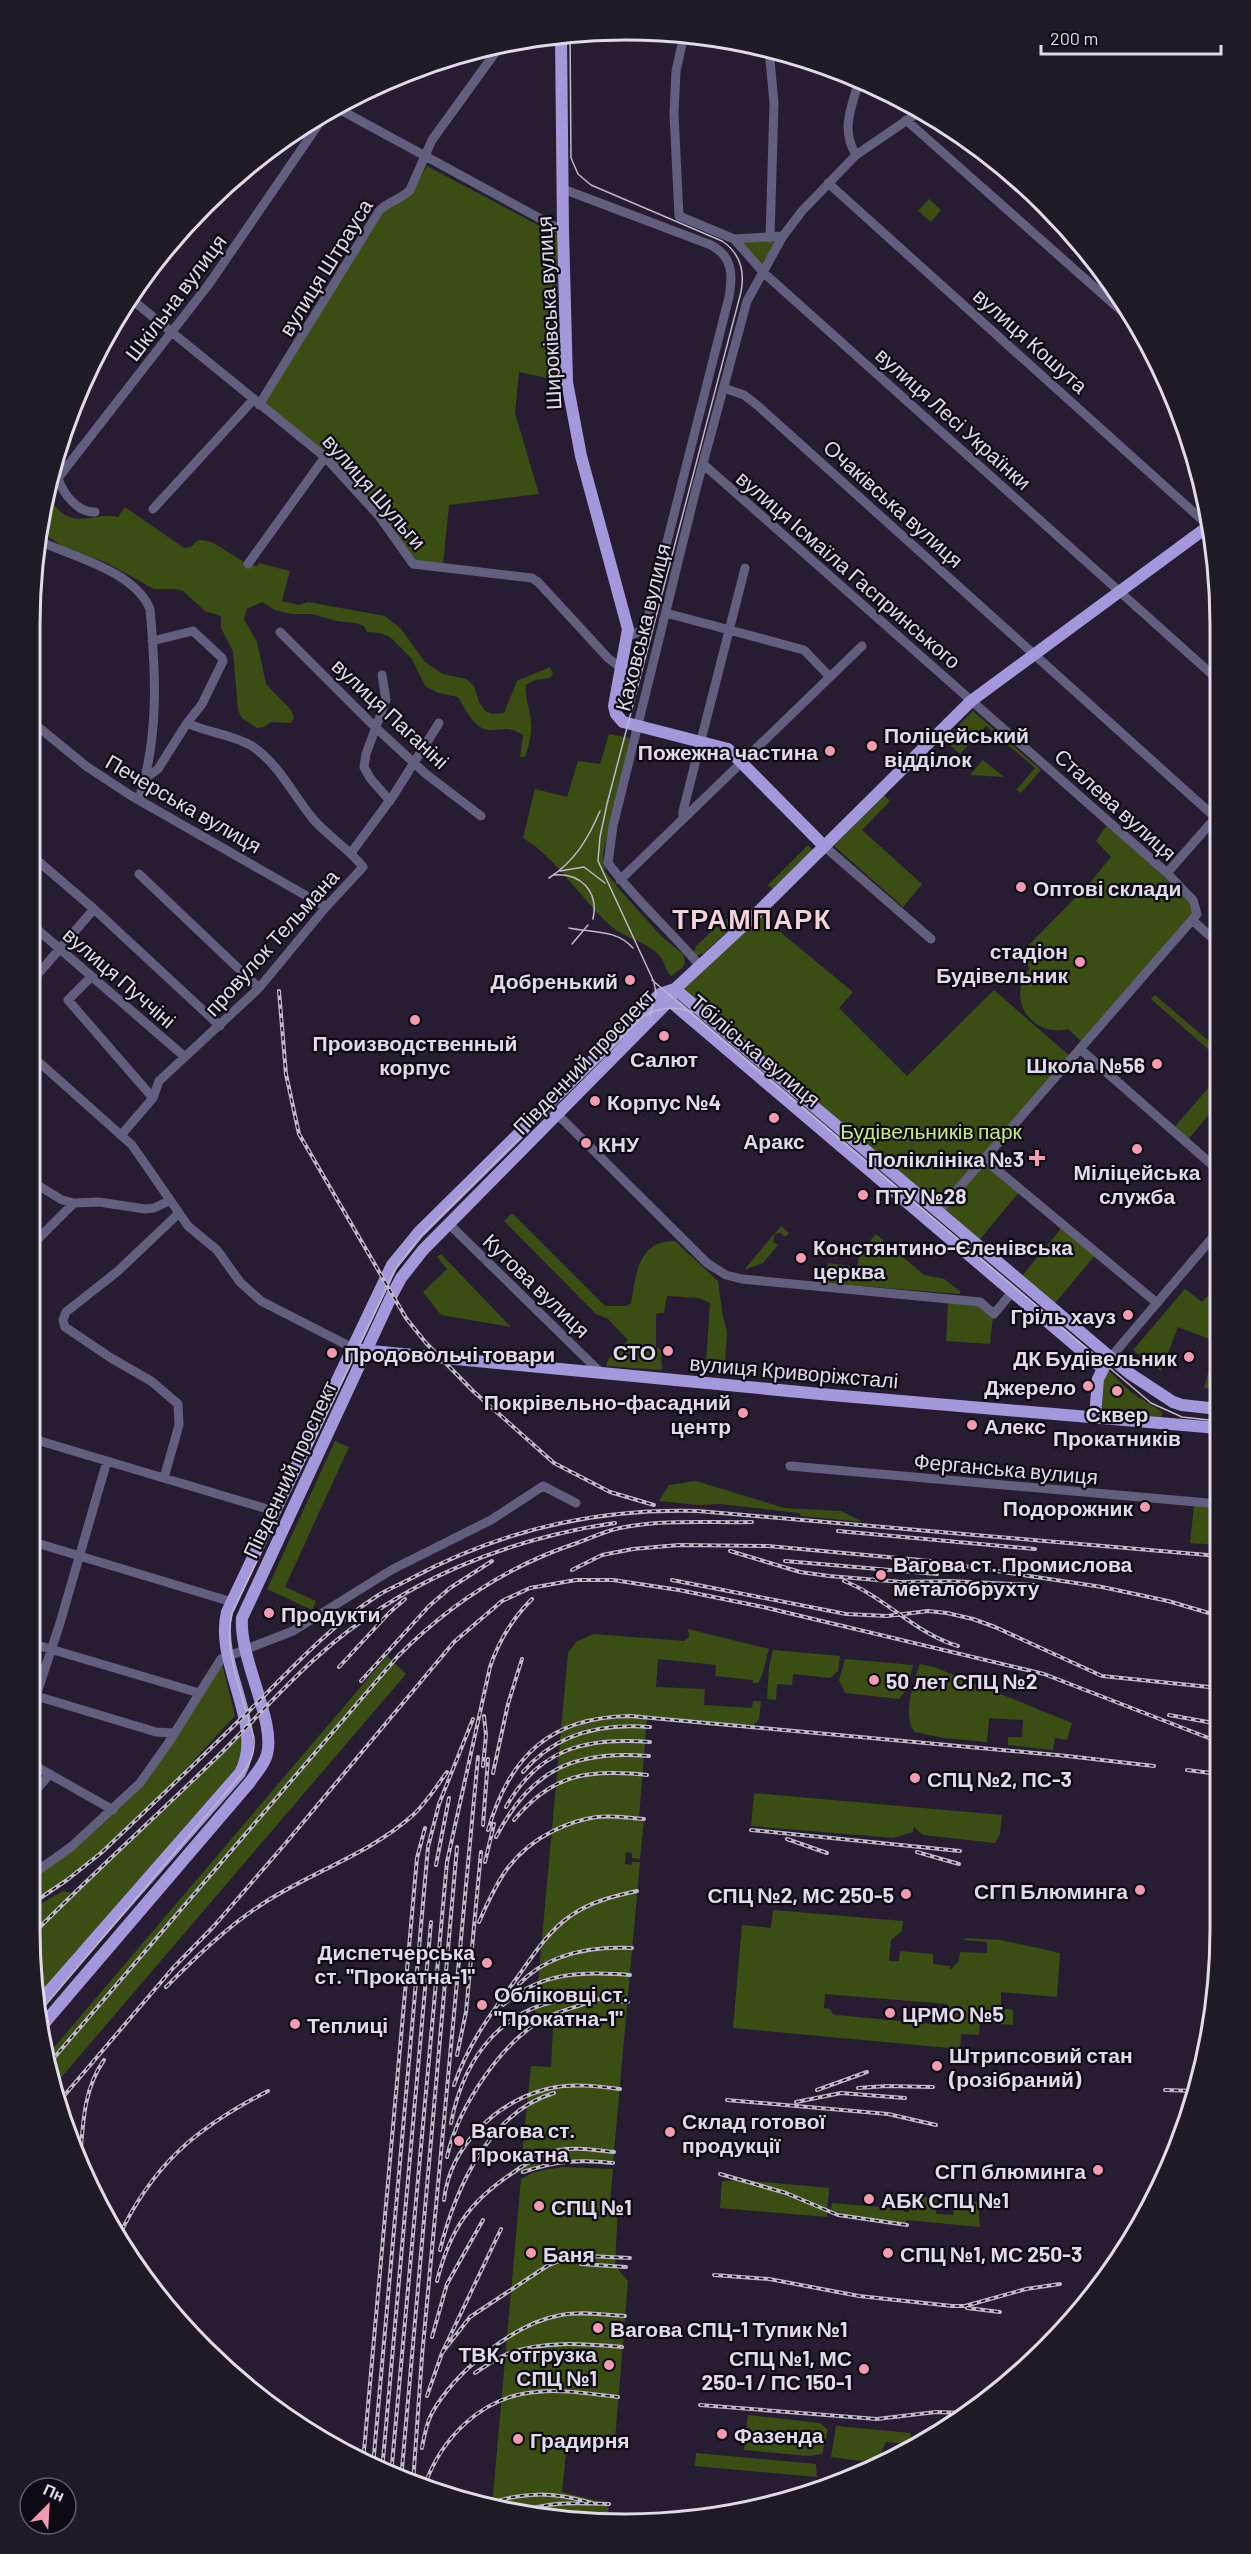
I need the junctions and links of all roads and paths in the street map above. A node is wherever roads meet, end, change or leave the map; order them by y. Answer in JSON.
{"nodes":[{"id":1,"x":682,"y":44,"type":"edge"},
{"id":2,"x":561,"y":45,"type":"edge"},
{"id":3,"x":493,"y":56,"type":"edge"},
{"id":4,"x":771,"y":59,"type":"edge"},
{"id":5,"x":858,"y":89,"type":"edge"},
{"id":6,"x":345,"y":113,"type":"edge"},
{"id":7,"x":912,"y":116,"type":"edge"},
{"id":8,"x":906,"y":120,"type":"junction"},
{"id":9,"x":314,"y":130,"type":"edge"},
{"id":10,"x":856,"y":155,"type":"junction"},
{"id":11,"x":425,"y":156,"type":"junction"},
{"id":12,"x":828,"y":183,"type":"junction"},
{"id":13,"x":563,"y":189,"type":"junction"},
{"id":14,"x":563,"y":231,"type":"junction"},
{"id":15,"x":783,"y":236,"type":"junction"},
{"id":16,"x":770,"y":238,"type":"junction"},
{"id":17,"x":734,"y":239,"type":"junction"},
{"id":18,"x":763,"y":272,"type":"junction"},
{"id":19,"x":137,"y":304,"type":"edge"},
{"id":20,"x":1116,"y":306,"type":"edge"},
{"id":21,"x":171,"y":334,"type":"junction"},
{"id":22,"x":723,"y":388,"type":"junction"},
{"id":23,"x":256,"y":403,"type":"junction"},
{"id":24,"x":325,"y":457,"type":"junction"},
{"id":25,"x":703,"y":464,"type":"junction"},
{"id":26,"x":61,"y":469,"type":"edge"},
{"id":27,"x":59,"y":480,"type":"edge"},
{"id":28,"x":153,"y":509,"type":"dead end"},
{"id":29,"x":95,"y":512,"type":"dead end"},
{"id":30,"x":1200,"y":518,"type":"edge"},
{"id":31,"x":1202,"y":531,"type":"edge"},
{"id":32,"x":47,"y":544,"type":"edge"},
{"id":33,"x":248,"y":564,"type":"dead end"},
{"id":34,"x":745,"y":568,"type":"dead end"},
{"id":35,"x":1120,"y":592,"type":"junction"},
{"id":36,"x":666,"y":613,"type":"junction"},
{"id":37,"x":730,"y":630,"type":"junction"},
{"id":38,"x":280,"y":632,"type":"dead end"},
{"id":39,"x":628,"y":636,"type":"junction"},
{"id":40,"x":152,"y":641,"type":"junction"},
{"id":41,"x":862,"y":646,"type":"dead end"},
{"id":42,"x":1035,"y":655,"type":"junction"},
{"id":43,"x":621,"y":668,"type":"junction"},
{"id":44,"x":1210,"y":673,"type":"edge"},
{"id":45,"x":382,"y":675,"type":"dead end"},
{"id":46,"x":830,"y":677,"type":"junction"},
{"id":47,"x":971,"y":701,"type":"junction"},
{"id":48,"x":187,"y":723,"type":"junction"},
{"id":49,"x":439,"y":723,"type":"dead end"},
{"id":50,"x":637,"y":726,"type":"junction"},
{"id":51,"x":40,"y":728,"type":"edge"},
{"id":52,"x":376,"y":728,"type":"junction"},
{"id":53,"x":702,"y":742,"type":"junction"},
{"id":54,"x":741,"y":761,"type":"junction"},
{"id":55,"x":415,"y":764,"type":"junction"},
{"id":56,"x":146,"y":778,"type":"junction"},
{"id":57,"x":139,"y":800,"type":"junction"},
{"id":58,"x":390,"y":801,"type":"junction"},
{"id":59,"x":1210,"y":812,"type":"edge"},
{"id":60,"x":481,"y":816,"type":"dead end"},
{"id":61,"x":683,"y":818,"type":"junction"},
{"id":62,"x":1210,"y":824,"type":"edge"},
{"id":63,"x":824,"y":846,"type":"junction"},
{"id":64,"x":351,"y":853,"type":"junction"},
{"id":65,"x":40,"y":863,"type":"edge"},
{"id":66,"x":1167,"y":873,"type":"junction"},
{"id":67,"x":139,"y":874,"type":"dead end"},
{"id":68,"x":620,"y":880,"type":"junction"},
{"id":69,"x":326,"y":907,"type":"junction"},
{"id":70,"x":94,"y":909,"type":"junction"},
{"id":71,"x":1192,"y":920,"type":"junction"},
{"id":72,"x":40,"y":932,"type":"edge"},
{"id":73,"x":1210,"y":936,"type":"edge"},
{"id":74,"x":931,"y":939,"type":"dead end"},
{"id":75,"x":60,"y":949,"type":"junction"},
{"id":76,"x":700,"y":966,"type":"junction"},
{"id":77,"x":40,"y":972,"type":"edge"},
{"id":78,"x":91,"y":977,"type":"junction"},
{"id":79,"x":260,"y":988,"type":"junction"},
{"id":80,"x":675,"y":989,"type":"junction"},
{"id":81,"x":665,"y":997,"type":"junction"},
{"id":82,"x":220,"y":1026,"type":"junction"},
{"id":83,"x":1080,"y":1049,"type":"junction"},
{"id":84,"x":185,"y":1057,"type":"junction"},
{"id":85,"x":40,"y":1063,"type":"edge"},
{"id":86,"x":153,"y":1098,"type":"junction"},
{"id":87,"x":558,"y":1114,"type":"junction"},
{"id":88,"x":122,"y":1134,"type":"junction"},
{"id":89,"x":984,"y":1159,"type":"junction"},
{"id":90,"x":1210,"y":1163,"type":"edge"},
{"id":91,"x":40,"y":1187,"type":"edge"},
{"id":92,"x":170,"y":1201,"type":"junction"},
{"id":93,"x":74,"y":1203,"type":"junction"},
{"id":94,"x":938,"y":1212,"type":"junction"},
{"id":95,"x":178,"y":1214,"type":"junction"},
{"id":96,"x":449,"y":1224,"type":"junction"},
{"id":97,"x":40,"y":1237,"type":"edge"},
{"id":98,"x":1210,"y":1240,"type":"edge"},
{"id":99,"x":1012,"y":1292,"type":"junction"},
{"id":100,"x":1157,"y":1303,"type":"junction"},
{"id":101,"x":351,"y":1347,"type":"junction"},
{"id":102,"x":366,"y":1352,"type":"junction"},
{"id":103,"x":1111,"y":1357,"type":"junction"},
{"id":104,"x":1102,"y":1368,"type":"junction"},
{"id":105,"x":601,"y":1373,"type":"junction"},
{"id":106,"x":1210,"y":1408,"type":"edge"},
{"id":107,"x":1095,"y":1417,"type":"junction"},
{"id":108,"x":1210,"y":1427,"type":"edge"},
{"id":109,"x":40,"y":1441,"type":"edge"},
{"id":110,"x":107,"y":1461,"type":"junction"},
{"id":111,"x":790,"y":1467,"type":"dead end"},
{"id":112,"x":164,"y":1478,"type":"junction"},
{"id":113,"x":576,"y":1503,"type":"dead end"},
{"id":114,"x":1210,"y":1503,"type":"edge"},
{"id":115,"x":274,"y":1511,"type":"junction"},
{"id":116,"x":40,"y":1544,"type":"edge"},
{"id":117,"x":80,"y":1556,"type":"junction"},
{"id":118,"x":232,"y":1602,"type":"junction"},
{"id":119,"x":40,"y":1646,"type":"edge"},
{"id":120,"x":52,"y":1649,"type":"junction"},
{"id":121,"x":245,"y":1650,"type":"junction"},
{"id":122,"x":227,"y":1655,"type":"junction"},
{"id":123,"x":40,"y":1678,"type":"edge"},
{"id":124,"x":199,"y":1693,"type":"junction"},
{"id":125,"x":40,"y":1697,"type":"edge"},
{"id":126,"x":174,"y":1733,"type":"junction"},
{"id":127,"x":40,"y":1768,"type":"edge"},
{"id":128,"x":50,"y":1774,"type":"junction"},
{"id":129,"x":40,"y":1786,"type":"edge"},
{"id":130,"x":113,"y":1810,"type":"junction"},
{"id":131,"x":40,"y":1869,"type":"edge"},
{"id":132,"x":45,"y":1997,"type":"edge"},
{"id":133,"x":48,"y":2018,"type":"edge"}],
"edges":[{"from":1,"to":17,"type":"street"},
{"from":2,"to":13,"type":"main road","name":"Широківська вулиця"},
{"from":3,"to":11,"type":"street","name":"вулиця Штрауса"},
{"from":4,"to":16,"type":"street"},
{"from":5,"to":10,"type":"street"},
{"from":6,"to":11,"type":"street"},
{"from":7,"to":8,"type":"street","name":"Каховська вулиця"},
{"from":8,"to":10,"type":"street","name":"Каховська вулиця"},
{"from":8,"to":20,"type":"street"},
{"from":9,"to":21,"type":"street","name":"Шкільна вулиця"},
{"from":10,"to":12,"type":"street","name":"Каховська вулиця"},
{"from":11,"to":14,"type":"street"},
{"from":11,"to":23,"type":"street","name":"вулиця Штрауса"},
{"from":12,"to":15,"type":"street","name":"Каховська вулиця"},
{"from":12,"to":30,"type":"street","name":"вулиця Кошута"},
{"from":13,"to":14,"type":"main road","name":"Широківська вулиця"},
{"from":13,"to":39,"type":"street"},
{"from":14,"to":39,"type":"main road","name":"Широківська вулиця"},
{"from":15,"to":16,"type":"street"},
{"from":15,"to":18,"type":"street","name":"Каховська вулиця"},
{"from":16,"to":17,"type":"street"},
{"from":17,"to":18,"type":"street","name":"вулиця Лесі Українки"},
{"from":18,"to":22,"type":"street","name":"Каховська вулиця"},
{"from":18,"to":35,"type":"street","name":"вулиця Лесі Українки"},
{"from":19,"to":21,"type":"street","name":"вулиця Шульги"},
{"from":21,"to":23,"type":"street","name":"вулиця Шульги"},
{"from":21,"to":26,"type":"street","name":"Шкільна вулиця"},
{"from":22,"to":25,"type":"street","name":"Каховська вулиця"},
{"from":22,"to":42,"type":"street","name":"Очаківська вулиця"},
{"from":23,"to":24,"type":"street","name":"вулиця Шульги"},
{"from":23,"to":28,"type":"street","name":"вулиця Штрауса"},
{"from":24,"to":33,"type":"street"},
{"from":24,"to":43,"type":"street","name":"вулиця Шульги"},
{"from":25,"to":36,"type":"street","name":"Каховська вулиця"},
{"from":25,"to":47,"type":"street","name":"вулиця Ісмаїла Гаспринського"},
{"from":27,"to":29,"type":"street"},
{"from":31,"to":35,"type":"main road"},
{"from":32,"to":40,"type":"street"},
{"from":34,"to":37,"type":"street"},
{"from":35,"to":42,"type":"main road"},
{"from":35,"to":44,"type":"street","name":"вулиця Лесі Українки"},
{"from":36,"to":37,"type":"street"},
{"from":36,"to":50,"type":"street","name":"Каховська вулиця"},
{"from":37,"to":46,"type":"street"},
{"from":37,"to":53,"type":"street"},
{"from":38,"to":52,"type":"street","name":"вулиця Паганіні"},
{"from":39,"to":43,"type":"main road","name":"Широківська вулиця"},
{"from":40,"to":48,"type":"street"},
{"from":40,"to":56,"type":"street"},
{"from":41,"to":46,"type":"street"},
{"from":42,"to":47,"type":"main road"},
{"from":42,"to":59,"type":"street","name":"Очаківська вулиця"},
{"from":43,"to":50,"type":"main road","name":"Широківська вулиця"},
{"from":45,"to":52,"type":"street"},
{"from":46,"to":54,"type":"street"},
{"from":47,"to":63,"type":"main road"},
{"from":47,"to":66,"type":"street","name":"Сталева вулиця"},
{"from":48,"to":56,"type":"street"},
{"from":48,"to":64,"type":"street"},
{"from":49,"to":55,"type":"street"},
{"from":50,"to":53,"type":"main road"},
{"from":50,"to":68,"type":"street","name":"Каховська вулиця"},
{"from":51,"to":57,"type":"street","name":"Печерська вулиця"},
{"from":52,"to":55,"type":"street","name":"вулиця Паганіні"},
{"from":52,"to":58,"type":"street"},
{"from":53,"to":54,"type":"main road"},
{"from":53,"to":61,"type":"street"},
{"from":54,"to":61,"type":"street"},
{"from":54,"to":63,"type":"main road"},
{"from":55,"to":58,"type":"street"},
{"from":55,"to":60,"type":"street","name":"вулиця Паганіні"},
{"from":56,"to":57,"type":"street"},
{"from":57,"to":69,"type":"street","name":"Печерська вулиця"},
{"from":58,"to":64,"type":"street"},
{"from":61,"to":68,"type":"street"},
{"from":62,"to":66,"type":"street"},
{"from":63,"to":74,"type":"street"},
{"from":63,"to":76,"type":"main road"},
{"from":64,"to":69,"type":"street","name":"провулок Тельмана"},
{"from":65,"to":70,"type":"street"},
{"from":66,"to":71,"type":"street","name":"Сталева вулиця"},
{"from":67,"to":79,"type":"street"},
{"from":68,"to":76,"type":"street","name":"Каховська вулиця"},
{"from":69,"to":79,"type":"street","name":"провулок Тельмана"},
{"from":70,"to":75,"type":"street"},
{"from":70,"to":82,"type":"street"},
{"from":71,"to":73,"type":"street"},
{"from":71,"to":83,"type":"street"},
{"from":72,"to":75,"type":"street","name":"вулиця Пуччіні"},
{"from":75,"to":77,"type":"street"},
{"from":75,"to":78,"type":"street","name":"вулиця Пуччіні"},
{"from":76,"to":80,"type":"main road"},
{"from":78,"to":84,"type":"street","name":"вулиця Пуччіні"},
{"from":78,"to":86,"type":"street"},
{"from":79,"to":82,"type":"street","name":"провулок Тельмана"},
{"from":80,"to":81,"type":"main road","name":"Південний проспект"},
{"from":80,"to":94,"type":"main road","name":"Тбіліська вулиця"},
{"from":81,"to":87,"type":"main road","name":"Південний проспект"},
{"from":81,"to":99,"type":"main road","name":"Тбіліська вулиця"},
{"from":81,"to":101,"type":"main road","name":"Південний проспект"},
{"from":82,"to":84,"type":"street","name":"провулок Тельмана"},
{"from":83,"to":89,"type":"street"},
{"from":83,"to":90,"type":"street"},
{"from":84,"to":86,"type":"street","name":"провулок Тельмана"},
{"from":85,"to":88,"type":"street"},
{"from":86,"to":88,"type":"street","name":"провулок Тельмана"},
{"from":87,"to":96,"type":"main road","name":"Південний проспект"},
{"from":87,"to":99,"type":"street"},
{"from":88,"to":92,"type":"street"},
{"from":89,"to":94,"type":"street"},
{"from":89,"to":100,"type":"street"},
{"from":91,"to":93,"type":"street"},
{"from":92,"to":93,"type":"street"},
{"from":92,"to":95,"type":"street"},
{"from":93,"to":97,"type":"street"},
{"from":94,"to":103,"type":"main road","name":"Тбіліська вулиця"},
{"from":95,"to":101,"type":"street"},
{"from":95,"to":112,"type":"street"},
{"from":96,"to":102,"type":"main road","name":"Південний проспект"},
{"from":96,"to":105,"type":"street","name":"Кутова вулиця"},
{"from":98,"to":100,"type":"street"},
{"from":99,"to":104,"type":"main road","name":"Тбіліська вулиця"},
{"from":100,"to":103,"type":"street"},
{"from":101,"to":102,"type":"main road","name":"вулиця Криворіжсталі"},
{"from":101,"to":115,"type":"main road","name":"Південний проспект"},
{"from":102,"to":105,"type":"main road","name":"вулиця Криворіжсталі"},
{"from":102,"to":121,"type":"main road","name":"Південний проспект"},
{"from":103,"to":104,"type":"main road"},
{"from":103,"to":106,"type":"main road"},
{"from":104,"to":107,"type":"main road"},
{"from":105,"to":107,"type":"main road","name":"вулиця Криворіжсталі"},
{"from":107,"to":108,"type":"main road","name":"вулиця Криворіжсталі"},
{"from":109,"to":110,"type":"street"},
{"from":110,"to":112,"type":"street"},
{"from":110,"to":117,"type":"street"},
{"from":111,"to":114,"type":"street","name":"Ферганська вулиця"},
{"from":112,"to":115,"type":"street"},
{"from":113,"to":121,"type":"street"},
{"from":115,"to":118,"type":"main road","name":"Південний проспект"},
{"from":116,"to":117,"type":"street"},
{"from":117,"to":118,"type":"street"},
{"from":117,"to":120,"type":"street"},
{"from":118,"to":122,"type":"main road","name":"Південний проспект"},
{"from":119,"to":120,"type":"street"},
{"from":120,"to":123,"type":"street"},
{"from":120,"to":124,"type":"street"},
{"from":121,"to":122,"type":"street"},
{"from":121,"to":133,"type":"main road","name":"Південний проспект"},
{"from":122,"to":124,"type":"street"},
{"from":122,"to":132,"type":"main road","name":"Південний проспект"},
{"from":124,"to":126,"type":"street"},
{"from":125,"to":126,"type":"street"},
{"from":126,"to":130,"type":"street"},
{"from":127,"to":128,"type":"street"},
{"from":128,"to":129,"type":"street"},
{"from":128,"to":130,"type":"street"},
{"from":130,"to":131,"type":"street"}]}
